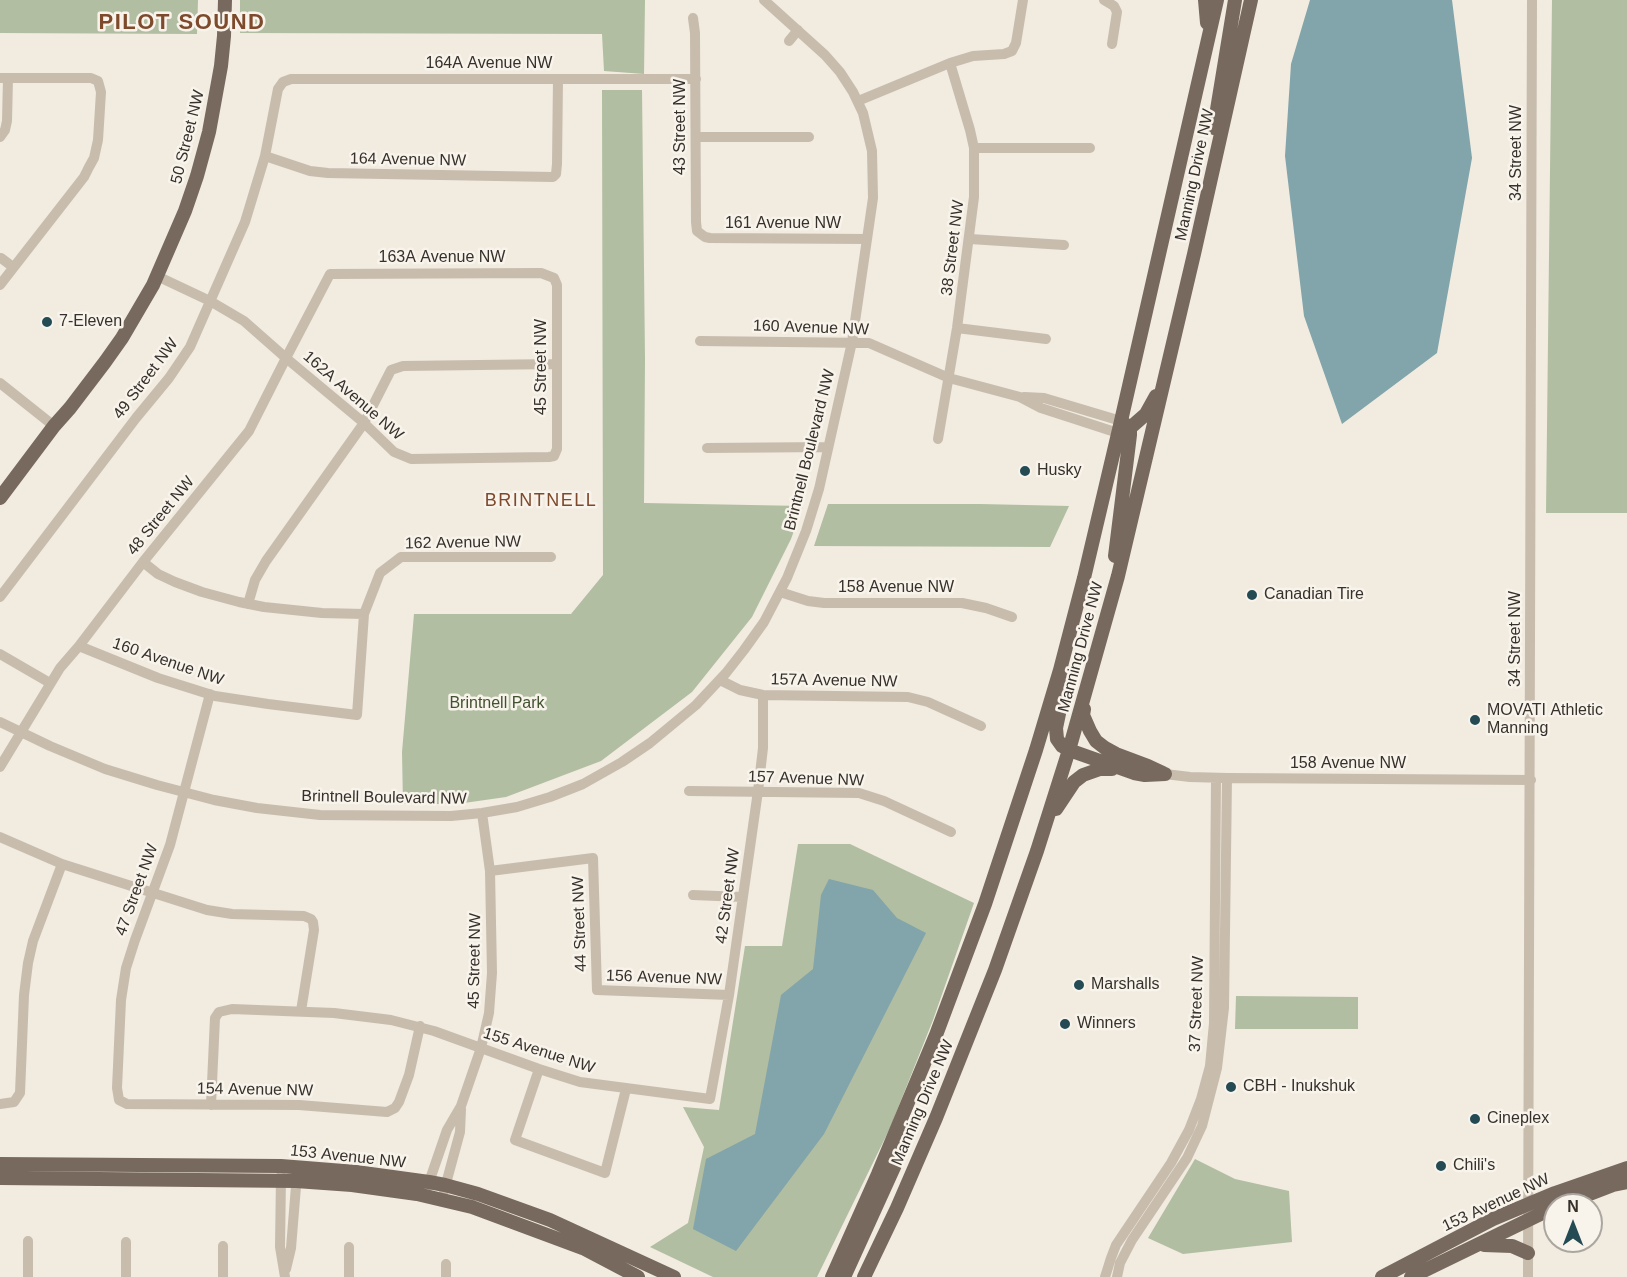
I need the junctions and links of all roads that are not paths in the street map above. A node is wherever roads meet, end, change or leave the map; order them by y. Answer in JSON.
{"nodes":[{"id":1,"x":225,"y":0,"type":"edge"},
{"id":2,"x":764,"y":0,"type":"edge"},
{"id":3,"x":1023,"y":0,"type":"edge"},
{"id":4,"x":1104,"y":0,"type":"edge"},
{"id":5,"x":1205,"y":0,"type":"edge"},
{"id":6,"x":1218,"y":0,"type":"edge"},
{"id":7,"x":1235,"y":0,"type":"edge"},
{"id":8,"x":1251,"y":0,"type":"edge"},
{"id":9,"x":1532,"y":0,"type":"edge"},
{"id":10,"x":693,"y":18,"type":"dead end"},
{"id":11,"x":798,"y":30,"type":"junction"},
{"id":12,"x":789,"y":41,"type":"dead end"},
{"id":13,"x":1112,"y":44,"type":"dead end"},
{"id":14,"x":1205,"y":52,"type":"junction"},
{"id":15,"x":950,"y":63,"type":"junction"},
{"id":16,"x":4,"y":78,"type":"edge"},
{"id":17,"x":558,"y":79,"type":"junction"},
{"id":18,"x":696,"y":79,"type":"junction"},
{"id":19,"x":283,"y":81,"type":"joint"},
{"id":20,"x":858,"y":101,"type":"junction"},
{"id":21,"x":0,"y":137,"type":"edge"},
{"id":22,"x":696,"y":137,"type":"junction"},
{"id":23,"x":809,"y":137,"type":"dead end"},
{"id":24,"x":974,"y":148,"type":"junction"},
{"id":25,"x":1090,"y":148,"type":"dead end"},
{"id":26,"x":266,"y":156,"type":"junction"},
{"id":27,"x":1211,"y":178,"type":"junction"},
{"id":28,"x":700,"y":235,"type":"joint"},
{"id":29,"x":867,"y":239,"type":"junction"},
{"id":30,"x":970,"y":239,"type":"junction"},
{"id":31,"x":1064,"y":245,"type":"dead end"},
{"id":32,"x":2,"y":258,"type":"dead end"},
{"id":33,"x":13,"y":267,"type":"junction"},
{"id":34,"x":330,"y":273,"type":"joint"},
{"id":35,"x":157,"y":276,"type":"junction"},
{"id":36,"x":554,"y":278,"type":"joint"},
{"id":37,"x":0,"y":285,"type":"edge"},
{"id":38,"x":210,"y":302,"type":"junction"},
{"id":39,"x":957,"y":328,"type":"junction"},
{"id":40,"x":1046,"y":339,"type":"dead end"},
{"id":41,"x":700,"y":341,"type":"dead end"},
{"id":42,"x":852,"y":342,"type":"junction"},
{"id":43,"x":286,"y":358,"type":"junction"},
{"id":44,"x":556,"y":364,"type":"junction"},
{"id":45,"x":949,"y":378,"type":"junction"},
{"id":46,"x":0,"y":383,"type":"edge"},
{"id":47,"x":1164,"y":384,"type":"junction"},
{"id":48,"x":364,"y":423,"type":"junction"},
{"id":49,"x":54,"y":426,"type":"junction"},
{"id":50,"x":1123,"y":427,"type":"junction"},
{"id":51,"x":938,"y":439,"type":"dead end"},
{"id":52,"x":828,"y":447,"type":"junction"},
{"id":53,"x":708,"y":448,"type":"dead end"},
{"id":54,"x":554,"y":456,"type":"joint"},
{"id":55,"x":0,"y":498,"type":"edge"},
{"id":56,"x":551,"y":557,"type":"dead end"},
{"id":57,"x":143,"y":562,"type":"junction"},
{"id":58,"x":1118,"y":576,"type":"junction"},
{"id":59,"x":780,"y":592,"type":"junction"},
{"id":60,"x":0,"y":597,"type":"edge"},
{"id":61,"x":248,"y":604,"type":"junction"},
{"id":62,"x":364,"y":614,"type":"junction"},
{"id":63,"x":1012,"y":617,"type":"dead end"},
{"id":64,"x":1067,"y":645,"type":"junction"},
{"id":65,"x":79,"y":646,"type":"junction"},
{"id":66,"x":0,"y":654,"type":"edge"},
{"id":67,"x":720,"y":680,"type":"junction"},
{"id":68,"x":50,"y":683,"type":"junction"},
{"id":69,"x":210,"y":694,"type":"junction"},
{"id":70,"x":763,"y":695,"type":"junction"},
{"id":71,"x":1084,"y":700,"type":"junction"},
{"id":72,"x":0,"y":722,"type":"edge"},
{"id":73,"x":981,"y":726,"type":"dead end"},
{"id":74,"x":21,"y":733,"type":"junction"},
{"id":75,"x":1069,"y":750,"type":"junction"},
{"id":76,"x":0,"y":767,"type":"edge"},
{"id":77,"x":1120,"y":769,"type":"junction"},
{"id":78,"x":1165,"y":774,"type":"junction"},
{"id":79,"x":1222,"y":778,"type":"junction"},
{"id":80,"x":1531,"y":780,"type":"junction"},
{"id":81,"x":689,"y":791,"type":"dead end"},
{"id":82,"x":758,"y":791,"type":"junction"},
{"id":83,"x":184,"y":793,"type":"junction"},
{"id":84,"x":483,"y":813,"type":"junction"},
{"id":85,"x":1044,"y":829,"type":"junction"},
{"id":86,"x":951,"y":832,"type":"dead end"},
{"id":87,"x":0,"y":837,"type":"edge"},
{"id":88,"x":62,"y":864,"type":"junction"},
{"id":89,"x":490,"y":871,"type":"junction"},
{"id":90,"x":153,"y":893,"type":"junction"},
{"id":91,"x":693,"y":895,"type":"dead end"},
{"id":92,"x":742,"y":897,"type":"junction"},
{"id":93,"x":597,"y":990,"type":"joint"},
{"id":94,"x":729,"y":995,"type":"junction"},
{"id":95,"x":301,"y":1011,"type":"junction"},
{"id":96,"x":420,"y":1026,"type":"junction"},
{"id":97,"x":481,"y":1048,"type":"junction"},
{"id":98,"x":538,"y":1070,"type":"junction"},
{"id":99,"x":626,"y":1089,"type":"junction"},
{"id":100,"x":710,"y":1099,"type":"joint"},
{"id":101,"x":119,"y":1100,"type":"joint"},
{"id":102,"x":0,"y":1104,"type":"edge"},
{"id":103,"x":211,"y":1105,"type":"junction"},
{"id":104,"x":908,"y":1105,"type":"junction"},
{"id":105,"x":461,"y":1106,"type":"junction"},
{"id":106,"x":0,"y":1164,"type":"edge"},
{"id":107,"x":281,"y":1166,"type":"junction"},
{"id":108,"x":1627,"y":1168,"type":"edge"},
{"id":109,"x":297,"y":1174,"type":"junction"},
{"id":110,"x":0,"y":1178,"type":"edge"},
{"id":111,"x":281,"y":1181,"type":"junction"},
{"id":112,"x":429,"y":1182,"type":"junction"},
{"id":113,"x":1627,"y":1182,"type":"edge"},
{"id":114,"x":445,"y":1185,"type":"junction"},
{"id":115,"x":1592,"y":1193,"type":"edge"},
{"id":116,"x":424,"y":1196,"type":"junction"},
{"id":117,"x":442,"y":1199,"type":"junction"},
{"id":118,"x":1527,"y":1205,"type":"junction"},
{"id":119,"x":1543,"y":1213,"type":"edge"},
{"id":120,"x":1527,"y":1221,"type":"junction"},
{"id":121,"x":28,"y":1241,"type":"dead end"},
{"id":122,"x":126,"y":1242,"type":"dead end"},
{"id":123,"x":223,"y":1246,"type":"dead end"},
{"id":124,"x":1476,"y":1246,"type":"junction"},
{"id":125,"x":349,"y":1247,"type":"dead end"},
{"id":126,"x":1528,"y":1254,"type":"junction"},
{"id":127,"x":874,"y":1258,"type":"junction"},
{"id":128,"x":446,"y":1264,"type":"dead end"},
{"id":129,"x":285,"y":1274,"type":"edge"},
{"id":130,"x":28,"y":1277,"type":"edge"},
{"id":131,"x":126,"y":1277,"type":"edge"},
{"id":132,"x":223,"y":1277,"type":"edge"},
{"id":133,"x":349,"y":1277,"type":"edge"},
{"id":134,"x":446,"y":1277,"type":"edge"},
{"id":135,"x":638,"y":1277,"type":"edge"},
{"id":136,"x":674,"y":1277,"type":"edge"},
{"id":137,"x":832,"y":1277,"type":"edge"},
{"id":138,"x":844,"y":1277,"type":"edge"},
{"id":139,"x":864,"y":1277,"type":"edge"},
{"id":140,"x":872,"y":1277,"type":"edge"},
{"id":141,"x":1106,"y":1277,"type":"edge"},
{"id":142,"x":1117,"y":1277,"type":"edge"},
{"id":143,"x":1382,"y":1277,"type":"edge"},
{"id":144,"x":1411,"y":1277,"type":"edge"},
{"id":145,"x":1528,"y":1277,"type":"edge"}],
"edges":[{"from":1,"to":35,"type":"main road","name":"50 Street NW"},
{"from":2,"to":11,"type":"street","name":"Brintnell Boulevard NW"},
{"from":3,"to":15,"type":"street"},
{"from":4,"to":13,"type":"street"},
{"from":5,"to":14,"type":"main road"},
{"from":6,"to":14,"type":"main road","name":"Manning Drive NW"},
{"from":7,"to":27,"type":"main road"},
{"from":8,"to":27,"type":"main road","name":"Manning Drive NW"},
{"from":9,"to":80,"type":"street","name":"34 Street NW"},
{"from":10,"to":18,"type":"street","name":"43 Street NW"},
{"from":11,"to":12,"type":"street"},
{"from":11,"to":20,"type":"street","name":"Brintnell Boulevard NW"},
{"from":14,"to":50,"type":"main road","name":"Manning Drive NW"},
{"from":15,"to":20,"type":"street"},
{"from":15,"to":24,"type":"street","name":"38 Street NW"},
{"from":16,"to":21,"type":"street"},
{"from":16,"to":33,"type":"street"},
{"from":17,"to":18,"type":"street","name":"164A Avenue NW"},
{"from":17,"to":19,"type":"street","name":"164A Avenue NW"},
{"from":17,"to":26,"type":"street","name":"164 Avenue NW"},
{"from":18,"to":22,"type":"street","name":"43 Street NW"},
{"from":19,"to":26,"type":"street","name":"49 Street NW"},
{"from":20,"to":29,"type":"street","name":"Brintnell Boulevard NW"},
{"from":22,"to":23,"type":"street"},
{"from":22,"to":28,"type":"street","name":"43 Street NW"},
{"from":24,"to":25,"type":"street"},
{"from":24,"to":30,"type":"street","name":"38 Street NW"},
{"from":26,"to":38,"type":"street","name":"49 Street NW"},
{"from":27,"to":47,"type":"main road","name":"Manning Drive NW"},
{"from":28,"to":29,"type":"street","name":"161 Avenue NW"},
{"from":29,"to":42,"type":"street","name":"Brintnell Boulevard NW"},
{"from":30,"to":31,"type":"street"},
{"from":30,"to":39,"type":"street","name":"38 Street NW"},
{"from":32,"to":33,"type":"street"},
{"from":33,"to":37,"type":"street"},
{"from":34,"to":36,"type":"street","name":"163A Avenue NW"},
{"from":34,"to":43,"type":"street","name":"48 Street NW"},
{"from":35,"to":38,"type":"street","name":"162A Avenue NW"},
{"from":35,"to":49,"type":"main road","name":"50 Street NW"},
{"from":36,"to":44,"type":"street","name":"45 Street NW"},
{"from":38,"to":43,"type":"street","name":"162A Avenue NW"},
{"from":38,"to":60,"type":"street","name":"49 Street NW"},
{"from":39,"to":40,"type":"street"},
{"from":39,"to":45,"type":"street","name":"38 Street NW"},
{"from":41,"to":42,"type":"street","name":"160 Avenue NW"},
{"from":42,"to":45,"type":"street","name":"160 Avenue NW"},
{"from":42,"to":52,"type":"street","name":"Brintnell Boulevard NW"},
{"from":43,"to":48,"type":"street","name":"162A Avenue NW"},
{"from":43,"to":57,"type":"street","name":"48 Street NW"},
{"from":44,"to":48,"type":"street"},
{"from":44,"to":54,"type":"street","name":"45 Street NW"},
{"from":45,"to":50,"type":"street","name":"160 Avenue NW"},
{"from":45,"to":51,"type":"street","name":"38 Street NW"},
{"from":46,"to":49,"type":"street"},
{"from":47,"to":50,"type":"main road"},
{"from":47,"to":58,"type":"main road","name":"Manning Drive NW"},
{"from":48,"to":54,"type":"street","name":"162A Avenue NW"},
{"from":48,"to":61,"type":"street"},
{"from":49,"to":55,"type":"main road","name":"50 Street NW"},
{"from":50,"to":58,"type":"main road"},
{"from":50,"to":64,"type":"main road","name":"Manning Drive NW"},
{"from":52,"to":53,"type":"street"},
{"from":52,"to":59,"type":"street","name":"Brintnell Boulevard NW"},
{"from":56,"to":62,"type":"street","name":"162 Avenue NW"},
{"from":57,"to":61,"type":"street"},
{"from":57,"to":65,"type":"street","name":"48 Street NW"},
{"from":58,"to":71,"type":"main road","name":"Manning Drive NW"},
{"from":59,"to":63,"type":"street","name":"158 Avenue NW"},
{"from":59,"to":67,"type":"street","name":"Brintnell Boulevard NW"},
{"from":61,"to":62,"type":"street"},
{"from":62,"to":69,"type":"street","name":"160 Avenue NW"},
{"from":64,"to":75,"type":"main road"},
{"from":64,"to":104,"type":"main road","name":"Manning Drive NW"},
{"from":65,"to":68,"type":"street","name":"48 Street NW"},
{"from":65,"to":69,"type":"street","name":"160 Avenue NW"},
{"from":66,"to":68,"type":"street"},
{"from":67,"to":70,"type":"street","name":"157A Avenue NW"},
{"from":67,"to":84,"type":"street","name":"Brintnell Boulevard NW"},
{"from":68,"to":74,"type":"street","name":"48 Street NW"},
{"from":69,"to":83,"type":"street","name":"47 Street NW"},
{"from":70,"to":73,"type":"street","name":"157A Avenue NW"},
{"from":70,"to":82,"type":"street","name":"42 Street NW"},
{"from":71,"to":75,"type":"main road","name":"Manning Drive NW"},
{"from":71,"to":78,"type":"main road"},
{"from":72,"to":74,"type":"street","name":"Brintnell Boulevard NW"},
{"from":74,"to":76,"type":"street","name":"48 Street NW"},
{"from":74,"to":83,"type":"street","name":"Brintnell Boulevard NW"},
{"from":75,"to":77,"type":"main road"},
{"from":75,"to":85,"type":"main road","name":"Manning Drive NW"},
{"from":77,"to":78,"type":"main road"},
{"from":77,"to":85,"type":"main road"},
{"from":78,"to":79,"type":"street","name":"158 Avenue NW"},
{"from":79,"to":80,"type":"street","name":"158 Avenue NW"},
{"from":79,"to":141,"type":"street","name":"37 Street NW"},
{"from":79,"to":142,"type":"street","name":"37 Street NW"},
{"from":80,"to":118,"type":"street","name":"34 Street NW"},
{"from":81,"to":82,"type":"street","name":"157 Avenue NW"},
{"from":82,"to":86,"type":"street","name":"157 Avenue NW"},
{"from":82,"to":92,"type":"street","name":"42 Street NW"},
{"from":83,"to":84,"type":"street","name":"Brintnell Boulevard NW"},
{"from":83,"to":90,"type":"street","name":"47 Street NW"},
{"from":84,"to":89,"type":"street","name":"45 Street NW"},
{"from":85,"to":127,"type":"main road","name":"Manning Drive NW"},
{"from":87,"to":88,"type":"street"},
{"from":88,"to":90,"type":"street"},
{"from":88,"to":102,"type":"street"},
{"from":89,"to":93,"type":"street","name":"44 Street NW"},
{"from":89,"to":97,"type":"street","name":"45 Street NW"},
{"from":90,"to":95,"type":"street"},
{"from":90,"to":101,"type":"street","name":"47 Street NW"},
{"from":91,"to":92,"type":"street"},
{"from":92,"to":94,"type":"street","name":"42 Street NW"},
{"from":93,"to":94,"type":"street","name":"156 Avenue NW"},
{"from":94,"to":100,"type":"street","name":"42 Street NW"},
{"from":95,"to":96,"type":"street","name":"155 Avenue NW"},
{"from":95,"to":103,"type":"street","name":"155 Avenue NW"},
{"from":96,"to":97,"type":"street","name":"155 Avenue NW"},
{"from":96,"to":103,"type":"street","name":"154 Avenue NW"},
{"from":97,"to":98,"type":"street","name":"155 Avenue NW"},
{"from":97,"to":105,"type":"street","name":"45 Street NW"},
{"from":98,"to":99,"type":"street","name":"155 Avenue NW"},
{"from":98,"to":99,"type":"street"},
{"from":99,"to":100,"type":"street","name":"155 Avenue NW"},
{"from":101,"to":103,"type":"street","name":"154 Avenue NW"},
{"from":104,"to":137,"type":"main road","name":"Manning Drive NW"},
{"from":104,"to":138,"type":"main road"},
{"from":105,"to":112,"type":"street","name":"45 Street NW"},
{"from":105,"to":114,"type":"street","name":"45 Street NW"},
{"from":106,"to":107,"type":"main road","name":"153 Avenue NW"},
{"from":107,"to":109,"type":"main road","name":"153 Avenue NW"},
{"from":107,"to":111,"type":"street"},
{"from":108,"to":118,"type":"main road","name":"153 Avenue NW"},
{"from":109,"to":111,"type":"main road","name":"153 Avenue NW"},
{"from":109,"to":112,"type":"main road","name":"153 Avenue NW"},
{"from":109,"to":116,"type":"main road","name":"153 Avenue NW"},
{"from":109,"to":129,"type":"street"},
{"from":110,"to":111,"type":"main road","name":"153 Avenue NW"},
{"from":111,"to":129,"type":"street"},
{"from":112,"to":114,"type":"main road","name":"153 Avenue NW"},
{"from":112,"to":116,"type":"street","name":"45 Street NW"},
{"from":113,"to":115,"type":"main road","name":"153 Avenue NW"},
{"from":114,"to":117,"type":"street","name":"45 Street NW"},
{"from":114,"to":136,"type":"main road","name":"153 Avenue NW"},
{"from":116,"to":117,"type":"main road","name":"153 Avenue NW"},
{"from":117,"to":135,"type":"main road","name":"153 Avenue NW"},
{"from":118,"to":120,"type":"street","name":"34 Street NW"},
{"from":118,"to":143,"type":"main road","name":"153 Avenue NW"},
{"from":119,"to":120,"type":"main road","name":"153 Avenue NW"},
{"from":120,"to":124,"type":"main road","name":"153 Avenue NW"},
{"from":120,"to":126,"type":"street","name":"34 Street NW"},
{"from":121,"to":130,"type":"street"},
{"from":122,"to":131,"type":"street"},
{"from":123,"to":132,"type":"street"},
{"from":124,"to":126,"type":"main road"},
{"from":124,"to":144,"type":"main road","name":"153 Avenue NW"},
{"from":125,"to":133,"type":"street"},
{"from":126,"to":145,"type":"street","name":"34 Street NW"},
{"from":127,"to":139,"type":"main road","name":"Manning Drive NW"},
{"from":127,"to":140,"type":"main road"},
{"from":128,"to":134,"type":"street"}]}
